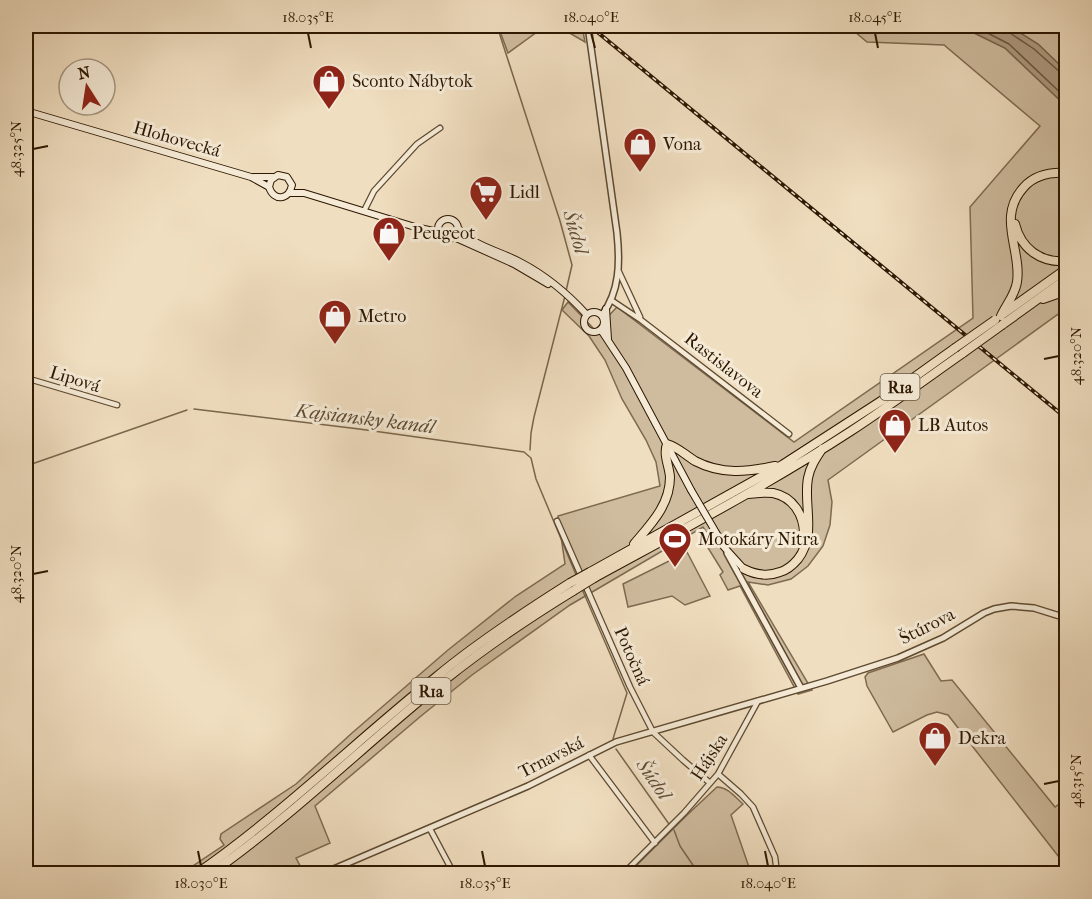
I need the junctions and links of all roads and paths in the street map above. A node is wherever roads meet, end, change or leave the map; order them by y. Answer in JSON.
{"nodes":[{"id":1,"x":588,"y":26,"type":"edge"},
{"id":2,"x":26,"y":111,"type":"edge"},
{"id":3,"x":440,"y":128,"type":"dead end"},
{"id":4,"x":1066,"y":175,"type":"edge"},
{"id":5,"x":250,"y":177,"type":"junction"},
{"id":6,"x":273,"y":177,"type":"junction"},
{"id":7,"x":292,"y":185,"type":"junction"},
{"id":8,"x":269,"y":187,"type":"junction"},
{"id":9,"x":289,"y":193,"type":"junction"},
{"id":10,"x":304,"y":193,"type":"junction"},
{"id":11,"x":364,"y":211,"type":"junction"},
{"id":12,"x":439,"y":228,"type":"junction"},
{"id":13,"x":458,"y":228,"type":"junction"},
{"id":14,"x":454,"y":237,"type":"junction"},
{"id":15,"x":1066,"y":261,"type":"edge"},
{"id":16,"x":1066,"y":269,"type":"edge"},
{"id":17,"x":619,"y":272,"type":"junction"},
{"id":18,"x":1066,"y":279,"type":"edge"},
{"id":19,"x":562,"y":291,"type":"junction"},
{"id":20,"x":1066,"y":291,"type":"edge"},
{"id":21,"x":611,"y":300,"type":"junction"},
{"id":22,"x":1033,"y":303,"type":"junction"},
{"id":23,"x":604,"y":312,"type":"junction"},
{"id":24,"x":587,"y":315,"type":"junction"},
{"id":25,"x":641,"y":320,"type":"junction"},
{"id":26,"x":999,"y":321,"type":"junction"},
{"id":27,"x":601,"y":330,"type":"junction"},
{"id":28,"x":608,"y":339,"type":"junction"},
{"id":29,"x":26,"y":378,"type":"edge"},
{"id":30,"x":117,"y":405,"type":"dead end"},
{"id":31,"x":789,"y":434,"type":"dead end"},
{"id":32,"x":667,"y":444,"type":"junction"},
{"id":33,"x":823,"y":448,"type":"junction"},
{"id":34,"x":782,"y":465,"type":"junction"},
{"id":35,"x":747,"y":494,"type":"junction"},
{"id":36,"x":556,"y":521,"type":"dead end"},
{"id":37,"x":724,"y":547,"type":"junction"},
{"id":38,"x":629,"y":549,"type":"junction"},
{"id":39,"x":744,"y":569,"type":"junction"},
{"id":40,"x":592,"y":575,"type":"junction"},
{"id":41,"x":740,"y":577,"type":"junction"},
{"id":42,"x":572,"y":587,"type":"junction"},
{"id":43,"x":1066,"y":618,"type":"edge"},
{"id":44,"x":801,"y":688,"type":"junction"},
{"id":45,"x":758,"y":700,"type":"junction"},
{"id":46,"x":653,"y":732,"type":"junction"},
{"id":47,"x":589,"y":755,"type":"junction"},
{"id":48,"x":718,"y":774,"type":"junction"},
{"id":49,"x":710,"y":783,"type":"junction"},
{"id":50,"x":430,"y":829,"type":"junction"},
{"id":51,"x":655,"y":843,"type":"junction"},
{"id":52,"x":196,"y":873,"type":"edge"},
{"id":53,"x":210,"y":873,"type":"edge"},
{"id":54,"x":322,"y":873,"type":"edge"},
{"id":55,"x":454,"y":873,"type":"edge"},
{"id":56,"x":623,"y":873,"type":"edge"},
{"id":57,"x":777,"y":873,"type":"edge"}],
"edges":[{"from":1,"to":17,"type":"street"},
{"from":2,"to":5,"type":"main road","name":"Hlohovecká"},
{"from":3,"to":11,"type":"street"},
{"from":4,"to":15,"type":"highway"},
{"from":4,"to":26,"type":"highway"},
{"from":5,"to":6,"type":"main road","name":"Hlohovecká"},
{"from":5,"to":8,"type":"main road","name":"Hlohovecká"},
{"from":6,"to":7,"type":"main road","name":"Hlohovecká"},
{"from":6,"to":8,"type":"main road"},
{"from":7,"to":9,"type":"main road"},
{"from":7,"to":10,"type":"main road","name":"Hlohovecká"},
{"from":8,"to":9,"type":"main road","name":"Hlohovecká"},
{"from":9,"to":10,"type":"main road","name":"Hlohovecká"},
{"from":10,"to":11,"type":"main road","name":"Hlohovecká"},
{"from":11,"to":12,"type":"main road","name":"Hlohovecká"},
{"from":12,"to":13,"type":"main road"},
{"from":12,"to":14,"type":"main road"},
{"from":13,"to":14,"type":"main road"},
{"from":13,"to":19,"type":"main road"},
{"from":14,"to":19,"type":"main road"},
{"from":16,"to":26,"type":"highway","number":"R1a"},
{"from":17,"to":21,"type":"street"},
{"from":17,"to":25,"type":"street","name":"Rastislavova"},
{"from":18,"to":22,"type":"highway","number":"R1a"},
{"from":19,"to":24,"type":"main road"},
{"from":20,"to":22,"type":"highway"},
{"from":21,"to":23,"type":"street"},
{"from":21,"to":25,"type":"street","name":"Rastislavova"},
{"from":22,"to":26,"type":"highway","number":"R1a"},
{"from":23,"to":24,"type":"main road"},
{"from":23,"to":27,"type":"main road"},
{"from":23,"to":28,"type":"main road"},
{"from":24,"to":27,"type":"main road"},
{"from":25,"to":31,"type":"street","name":"Rastislavova"},
{"from":26,"to":33,"type":"highway","number":"R1a","bridge":true},
{"from":26,"to":34,"type":"highway","number":"R1a","bridge":true},
{"from":27,"to":28,"type":"main road"},
{"from":28,"to":32,"type":"main road"},
{"from":29,"to":30,"type":"street","name":"Lipová"},
{"from":32,"to":34,"type":"highway"},
{"from":32,"to":37,"type":"main road","bridge":true},
{"from":32,"to":38,"type":"highway"},
{"from":33,"to":35,"type":"highway","number":"R1a"},
{"from":33,"to":39,"type":"highway"},
{"from":34,"to":38,"type":"highway","number":"R1a"},
{"from":35,"to":39,"type":"highway"},
{"from":35,"to":40,"type":"highway","number":"R1a"},
{"from":36,"to":46,"type":"street","name":"Potočná"},
{"from":37,"to":39,"type":"main road"},
{"from":37,"to":41,"type":"street"},
{"from":38,"to":40,"type":"highway","number":"R1a"},
{"from":39,"to":41,"type":"street"},
{"from":40,"to":42,"type":"highway","number":"R1a","bridge":true},
{"from":41,"to":44,"type":"street"},
{"from":42,"to":52,"type":"highway","number":"R1a"},
{"from":42,"to":53,"type":"highway","number":"R1a"},
{"from":43,"to":44,"type":"street","name":"Štúrova"},
{"from":44,"to":45,"type":"street","name":"Trnavská"},
{"from":45,"to":46,"type":"street","name":"Trnavská"},
{"from":45,"to":48,"type":"street","name":"Hájska"},
{"from":46,"to":47,"type":"street","name":"Trnavská"},
{"from":46,"to":49,"type":"street","name":"Potočná"},
{"from":47,"to":50,"type":"street","name":"Trnavská"},
{"from":47,"to":51,"type":"street"},
{"from":48,"to":49,"type":"street","name":"Hájska"},
{"from":48,"to":57,"type":"street"},
{"from":49,"to":51,"type":"street","name":"Hájska"},
{"from":50,"to":54,"type":"street","name":"Trnavská"},
{"from":50,"to":55,"type":"street"},
{"from":51,"to":56,"type":"street","name":"Hájska"}]}
